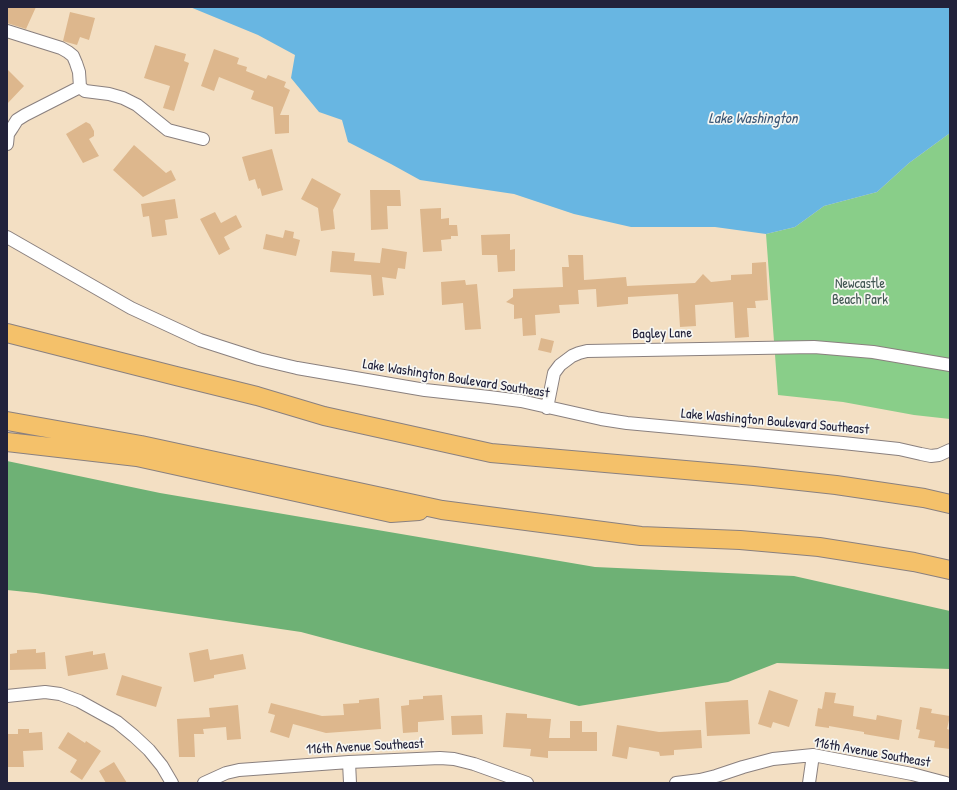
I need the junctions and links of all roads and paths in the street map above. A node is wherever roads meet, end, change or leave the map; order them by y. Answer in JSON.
{"nodes":[{"id":1,"x":7,"y":31,"type":"edge"},
{"id":2,"x":80,"y":87,"type":"junction"},
{"id":3,"x":203,"y":139,"type":"dead end"},
{"id":4,"x":7,"y":144,"type":"edge"},
{"id":5,"x":7,"y":237,"type":"edge"},
{"id":6,"x":7,"y":333,"type":"edge"},
{"id":7,"x":950,"y":365,"type":"edge"},
{"id":8,"x":547,"y":408,"type":"junction"},
{"id":9,"x":7,"y":421,"type":"edge"},
{"id":10,"x":7,"y":442,"type":"edge"},
{"id":11,"x":950,"y":450,"type":"edge"},
{"id":12,"x":950,"y":504,"type":"edge"},
{"id":13,"x":442,"y":510,"type":"junction"},
{"id":14,"x":950,"y":570,"type":"edge"},
{"id":15,"x":7,"y":696,"type":"edge"},
{"id":16,"x":813,"y":755,"type":"junction"},
{"id":17,"x":349,"y":762,"type":"junction"},
{"id":18,"x":172,"y":783,"type":"edge"},
{"id":19,"x":204,"y":783,"type":"edge"},
{"id":20,"x":350,"y":783,"type":"edge"},
{"id":21,"x":527,"y":783,"type":"edge"},
{"id":22,"x":676,"y":783,"type":"edge"},
{"id":23,"x":810,"y":783,"type":"edge"},
{"id":24,"x":946,"y":783,"type":"edge"}],
"edges":[{"from":1,"to":2,"type":"street"},
{"from":2,"to":3,"type":"street"},
{"from":2,"to":4,"type":"street"},
{"from":5,"to":8,"type":"street","name":"Lake Washington Boulevard Southeast"},
{"from":6,"to":12,"type":"highway"},
{"from":7,"to":8,"type":"street","name":"Bagley Lane"},
{"from":8,"to":11,"type":"street","name":"Lake Washington Boulevard Southeast"},
{"from":9,"to":13,"type":"highway"},
{"from":10,"to":13,"type":"highway"},
{"from":13,"to":14,"type":"highway"},
{"from":15,"to":18,"type":"street"},
{"from":16,"to":22,"type":"street","name":"116th Avenue Southeast"},
{"from":16,"to":23,"type":"street"},
{"from":16,"to":24,"type":"street","name":"116th Avenue Southeast"},
{"from":17,"to":19,"type":"street","name":"116th Avenue Southeast"},
{"from":17,"to":20,"type":"street"},
{"from":17,"to":21,"type":"street","name":"116th Avenue Southeast"}]}
